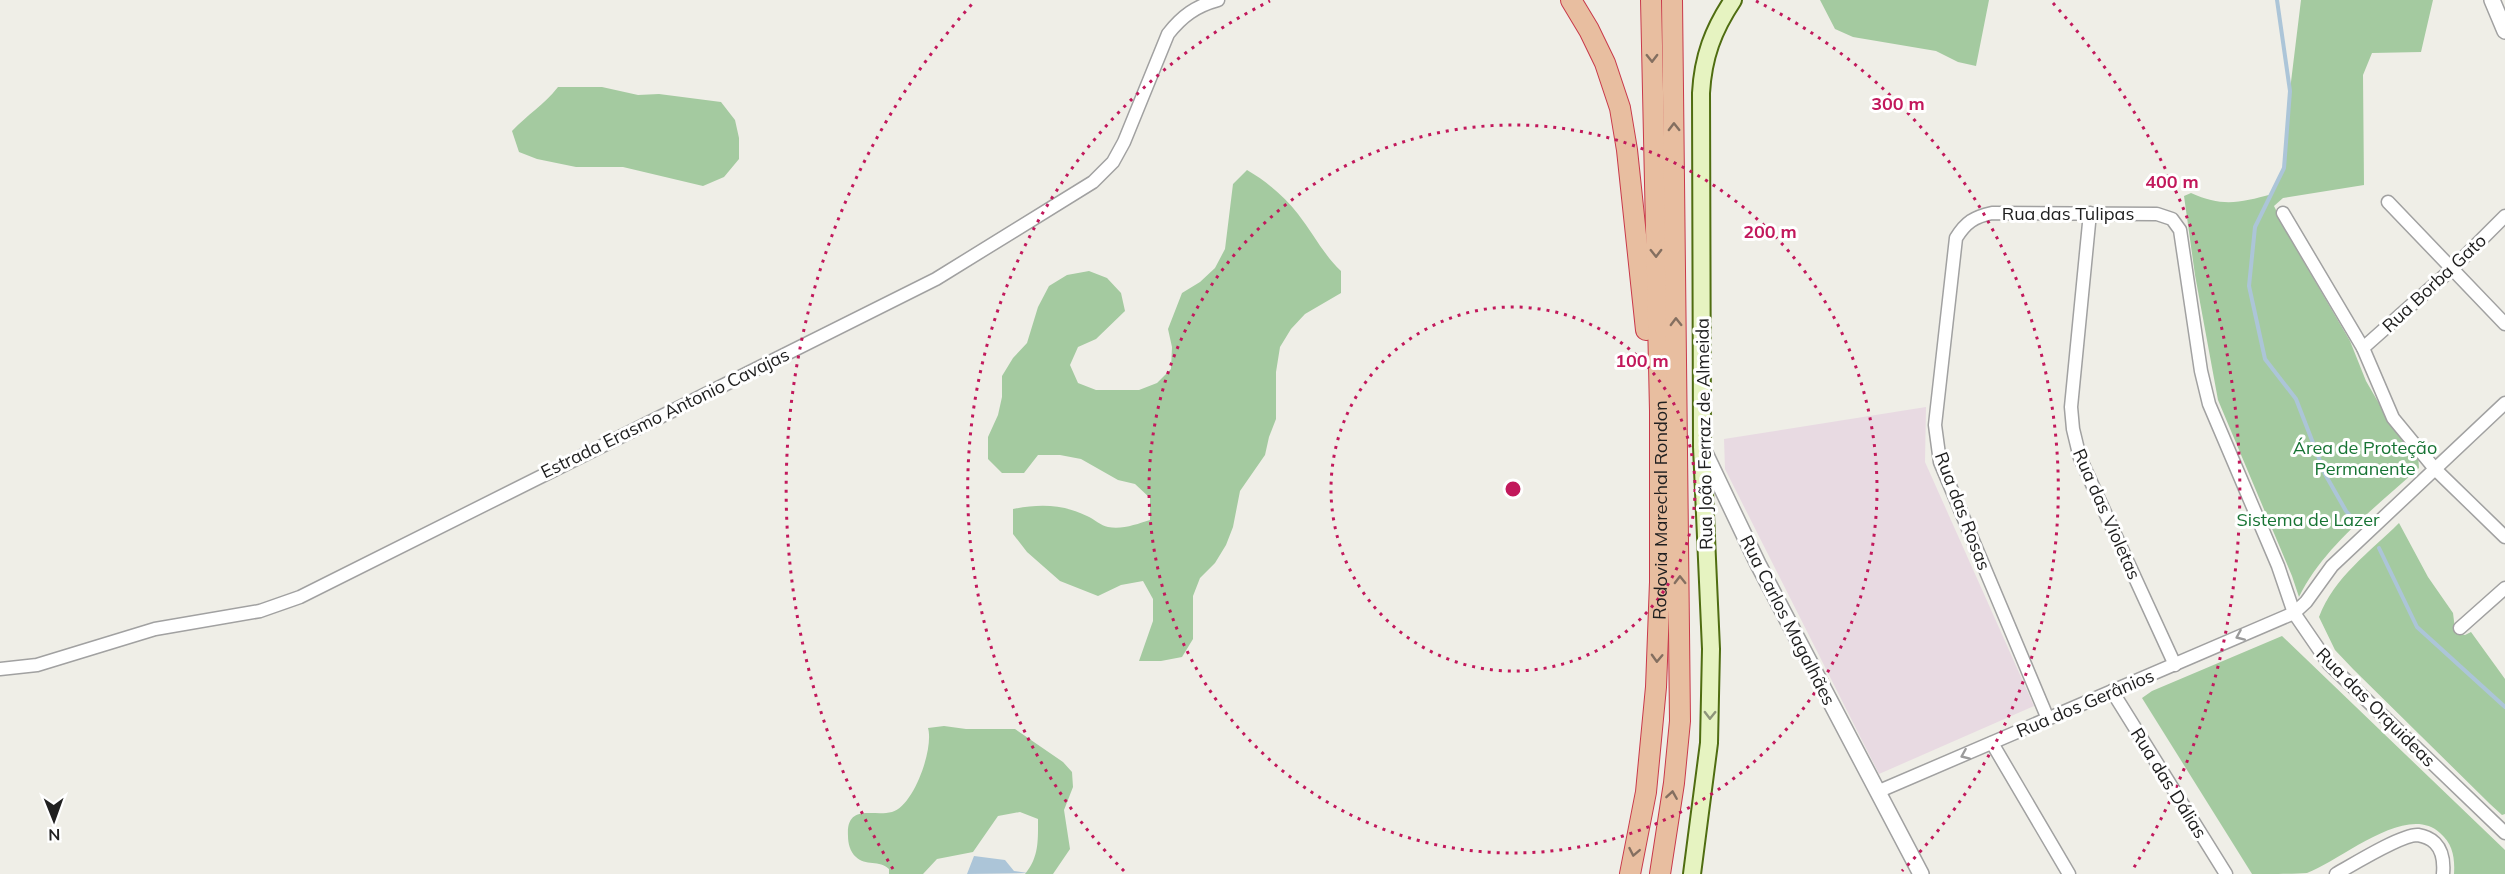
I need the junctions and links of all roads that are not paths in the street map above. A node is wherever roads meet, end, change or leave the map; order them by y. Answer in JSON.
{"nodes":[{"id":1,"x":1218,"y":0,"type":"edge"},
{"id":2,"x":1571,"y":0,"type":"edge"},
{"id":3,"x":1650,"y":0,"type":"edge"},
{"id":4,"x":1672,"y":0,"type":"edge"},
{"id":5,"x":1733,"y":0,"type":"edge"},
{"id":6,"x":2492,"y":0,"type":"edge"},
{"id":7,"x":2505,"y":31,"type":"edge"},
{"id":8,"x":2388,"y":202,"type":"dead end"},
{"id":9,"x":2090,"y":213,"type":"junction"},
{"id":10,"x":2283,"y":213,"type":"dead end"},
{"id":11,"x":2505,"y":216,"type":"edge"},
{"id":12,"x":2172,"y":219,"type":"joint"},
{"id":13,"x":1965,"y":224,"type":"joint"},
{"id":14,"x":2453,"y":268,"type":"junction"},
{"id":15,"x":2505,"y":324,"type":"edge"},
{"id":16,"x":2363,"y":348,"type":"junction"},
{"id":17,"x":2505,"y":403,"type":"edge"},
{"id":18,"x":1660,"y":411,"type":"junction"},
{"id":19,"x":1702,"y":447,"type":"junction"},
{"id":20,"x":2435,"y":469,"type":"junction"},
{"id":21,"x":2505,"y":537,"type":"edge"},
{"id":22,"x":2505,"y":588,"type":"edge"},
{"id":23,"x":2294,"y":613,"type":"junction"},
{"id":24,"x":2460,"y":628,"type":"dead end"},
{"id":25,"x":2175,"y":665,"type":"junction"},
{"id":26,"x":0,"y":669,"type":"edge"},
{"id":27,"x":2112,"y":692,"type":"junction"},
{"id":28,"x":2049,"y":719,"type":"junction"},
{"id":29,"x":1992,"y":743,"type":"junction"},
{"id":30,"x":1876,"y":792,"type":"junction"},
{"id":31,"x":2503,"y":828,"type":"edge"},
{"id":32,"x":1630,"y":874,"type":"edge"},
{"id":33,"x":1660,"y":874,"type":"edge"},
{"id":34,"x":1692,"y":874,"type":"edge"},
{"id":35,"x":1921,"y":874,"type":"edge"},
{"id":36,"x":2069,"y":874,"type":"edge"},
{"id":37,"x":2226,"y":874,"type":"edge"},
{"id":38,"x":2336,"y":874,"type":"edge"},
{"id":39,"x":2443,"y":874,"type":"edge"}],
"edges":[{"from":1,"to":26,"type":"street","name":"Estrada Erasmo Antonio Cavajas"},
{"from":2,"to":18,"type":"highway"},
{"from":3,"to":18,"type":"highway","name":"Rodovia Marechal Rondon","one_way":true},
{"from":33,"to":4,"type":"highway","name":"Rodovia Marechal Rondon","one_way":true},
{"from":5,"to":19,"type":"main road","name":"Rua João Ferraz de Almeida"},
{"from":6,"to":7,"type":"street"},
{"from":8,"to":14,"type":"street"},
{"from":9,"to":12,"type":"street","name":"Rua das Tulipas"},
{"from":9,"to":13,"type":"street","name":"Rua das Tulipas"},
{"from":9,"to":25,"type":"street","name":"Rua das Violetas"},
{"from":10,"to":16,"type":"street"},
{"from":11,"to":14,"type":"street","name":"Rua Borba Gato"},
{"from":12,"to":23,"type":"street","name":"Rua das Orquideas"},
{"from":13,"to":28,"type":"street","name":"Rua das Rosas"},
{"from":14,"to":15,"type":"street"},
{"from":14,"to":16,"type":"street","name":"Rua Borba Gato"},
{"from":16,"to":20,"type":"street"},
{"from":17,"to":20,"type":"street"},
{"from":18,"to":32,"type":"highway","name":"Rodovia Marechal Rondon","one_way":true},
{"from":19,"to":30,"type":"street","name":"Rua Carlos Magalhães"},
{"from":19,"to":34,"type":"main road","name":"Rua João Ferraz de Almeida","one_way":true},
{"from":20,"to":21,"type":"street"},
{"from":20,"to":23,"type":"street"},
{"from":22,"to":24,"type":"street"},
{"from":23,"to":25,"type":"street","name":"Rua dos Gerânios","one_way":true},
{"from":23,"to":31,"type":"street","name":"Rua das Orquideas"},
{"from":25,"to":27,"type":"street","name":"Rua dos Gerânios"},
{"from":27,"to":28,"type":"street","name":"Rua dos Gerânios"},
{"from":27,"to":37,"type":"street","name":"Rua das Dálias"},
{"from":28,"to":29,"type":"street","name":"Rua dos Gerânios"},
{"from":29,"to":30,"type":"street","name":"Rua dos Gerânios","one_way":true},
{"from":29,"to":36,"type":"street"},
{"from":30,"to":35,"type":"street","name":"Rua Carlos Magalhães"},
{"from":38,"to":39,"type":"street"}]}
